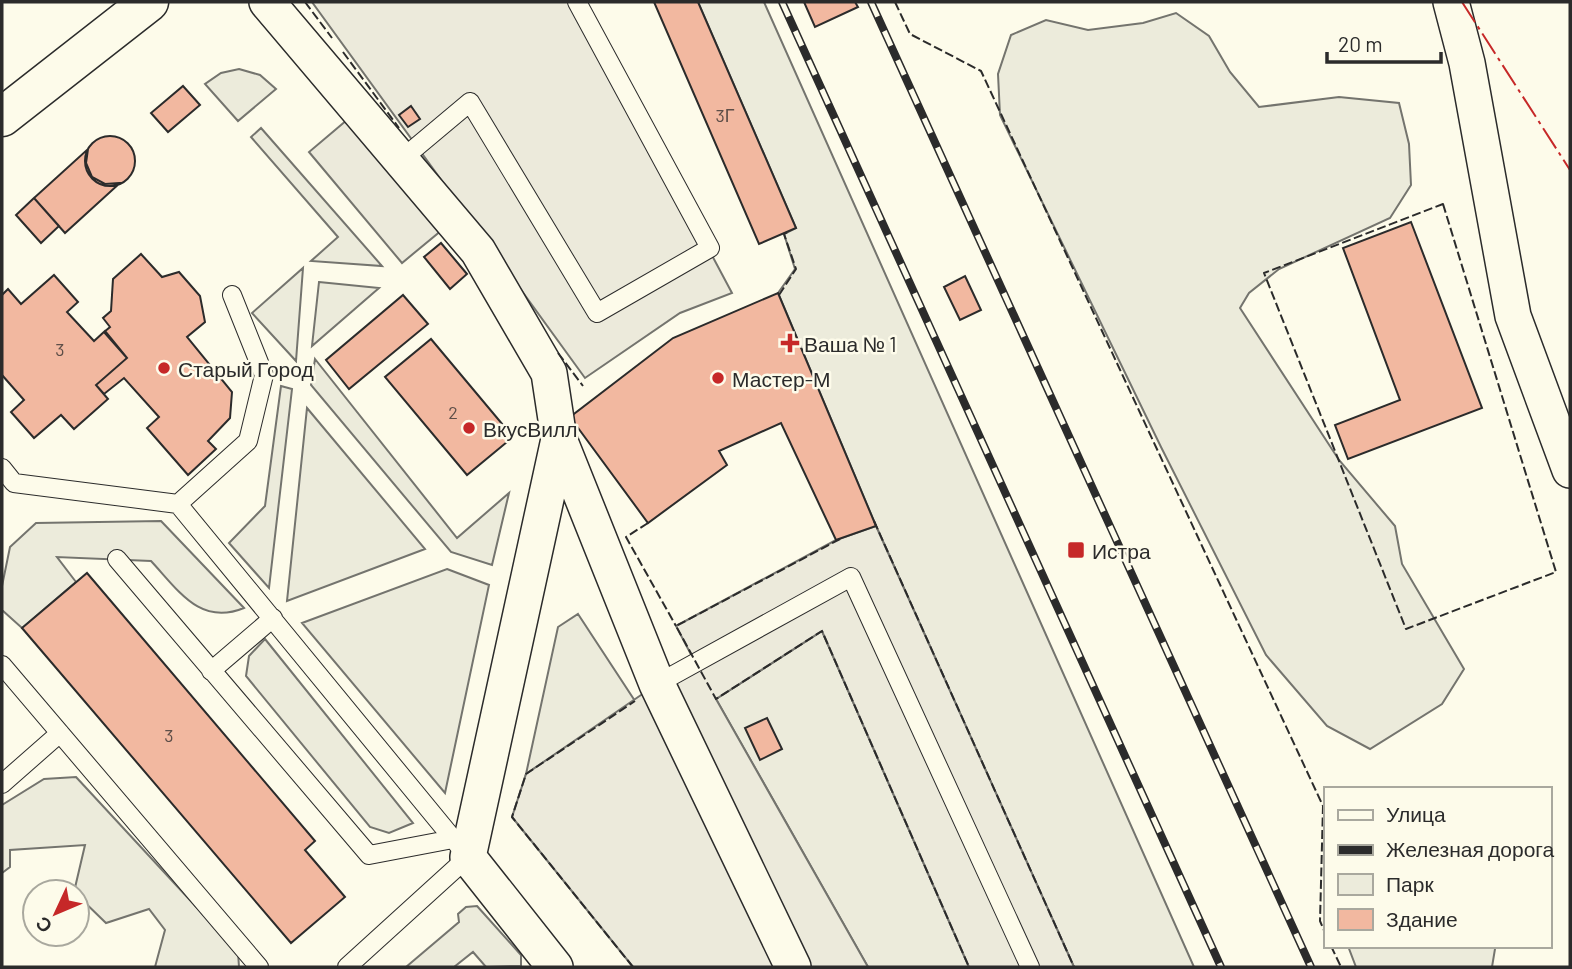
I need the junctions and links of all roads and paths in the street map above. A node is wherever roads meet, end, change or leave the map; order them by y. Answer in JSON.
{"nodes":[{"id":1,"x":149,"y":2,"type":"edge"},
{"id":2,"x":267,"y":2,"type":"edge"},
{"id":3,"x":577,"y":2,"type":"edge"},
{"id":4,"x":1451,"y":2,"type":"edge"},
{"id":5,"x":2,"y":117,"type":"edge"},
{"id":6,"x":402,"y":159,"type":"junction"},
{"id":7,"x":232,"y":295,"type":"dead end"},
{"id":8,"x":559,"y":439,"type":"junction"},
{"id":9,"x":2,"y":468,"type":"edge"},
{"id":10,"x":1570,"y":470,"type":"edge"},
{"id":11,"x":178,"y":504,"type":"junction"},
{"id":12,"x":117,"y":559,"type":"dead end"},
{"id":13,"x":273,"y":618,"type":"junction"},
{"id":14,"x":2,"y":665,"type":"edge"},
{"id":15,"x":211,"y":671,"type":"junction"},
{"id":16,"x":657,"y":684,"type":"junction"},
{"id":17,"x":60,"y":733,"type":"junction"},
{"id":18,"x":2,"y":784,"type":"edge"},
{"id":19,"x":461,"y":848,"type":"junction"},
{"id":20,"x":259,"y":967,"type":"edge"},
{"id":21,"x":347,"y":967,"type":"edge"},
{"id":22,"x":555,"y":967,"type":"edge"},
{"id":23,"x":793,"y":967,"type":"edge"},
{"id":24,"x":1030,"y":967,"type":"edge"}],
"edges":[{"from":1,"to":5,"type":"main road"},
{"from":2,"to":6,"type":"street"},
{"from":3,"to":6,"type":"lane"},
{"from":4,"to":10,"type":"street"},
{"from":6,"to":8,"type":"street"},
{"from":7,"to":11,"type":"lane"},
{"from":8,"to":16,"type":"street"},
{"from":8,"to":19,"type":"street"},
{"from":9,"to":11,"type":"lane"},
{"from":11,"to":13,"type":"lane"},
{"from":12,"to":15,"type":"lane"},
{"from":13,"to":15,"type":"lane"},
{"from":13,"to":19,"type":"lane"},
{"from":14,"to":17,"type":"lane"},
{"from":15,"to":19,"type":"lane"},
{"from":16,"to":23,"type":"street"},
{"from":16,"to":24,"type":"lane"},
{"from":17,"to":18,"type":"lane"},
{"from":17,"to":20,"type":"lane"},
{"from":19,"to":21,"type":"lane"},
{"from":19,"to":22,"type":"street"}]}
